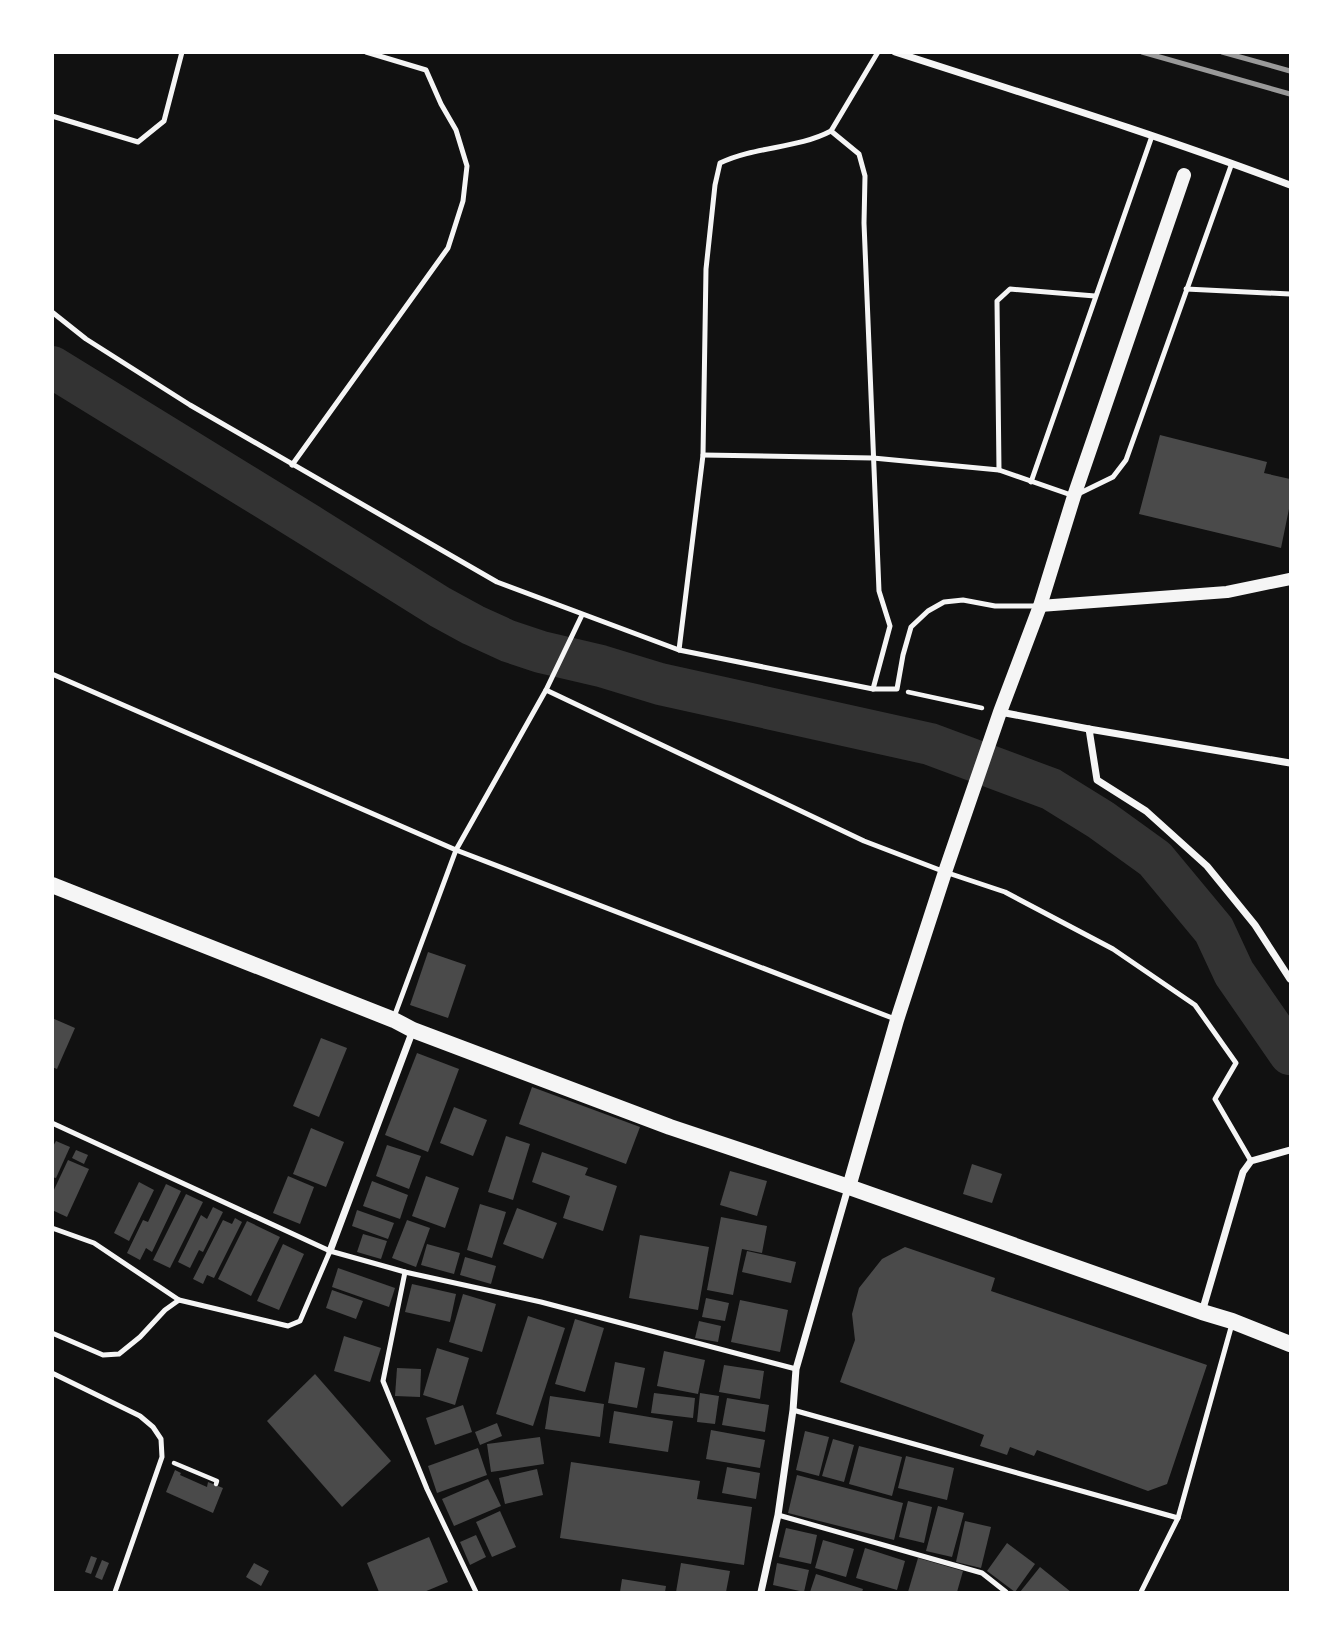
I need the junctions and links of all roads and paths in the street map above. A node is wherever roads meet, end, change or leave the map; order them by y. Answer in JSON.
{"nodes":[{"id":1,"x":182,"y":52,"type":"edge"},
{"id":2,"x":366,"y":52,"type":"edge"},
{"id":3,"x":878,"y":52,"type":"edge"},
{"id":4,"x":895,"y":52,"type":"edge"},
{"id":5,"x":52,"y":116,"type":"edge"},
{"id":6,"x":831,"y":131,"type":"junction"},
{"id":7,"x":1152,"y":136,"type":"junction"},
{"id":8,"x":1232,"y":163,"type":"junction"},
{"id":9,"x":1184,"y":175,"type":"dead end"},
{"id":10,"x":1290,"y":185,"type":"edge"},
{"id":11,"x":1186,"y":289,"type":"junction"},
{"id":12,"x":1290,"y":294,"type":"edge"},
{"id":13,"x":1095,"y":296,"type":"junction"},
{"id":14,"x":52,"y":312,"type":"edge"},
{"id":15,"x":703,"y":455,"type":"junction"},
{"id":16,"x":873,"y":458,"type":"junction"},
{"id":17,"x":292,"y":465,"type":"junction"},
{"id":18,"x":999,"y":470,"type":"junction"},
{"id":19,"x":1031,"y":482,"type":"junction"},
{"id":20,"x":1074,"y":496,"type":"junction"},
{"id":21,"x":1290,"y":579,"type":"edge"},
{"id":22,"x":1040,"y":606,"type":"junction"},
{"id":23,"x":582,"y":615,"type":"junction"},
{"id":24,"x":679,"y":650,"type":"junction"},
{"id":25,"x":52,"y":674,"type":"edge"},
{"id":26,"x":873,"y":689,"type":"junction"},
{"id":27,"x":546,"y":690,"type":"junction"},
{"id":28,"x":897,"y":690,"type":"junction"},
{"id":29,"x":1000,"y":712,"type":"junction"},
{"id":30,"x":1089,"y":729,"type":"junction"},
{"id":31,"x":1290,"y":763,"type":"edge"},
{"id":32,"x":456,"y":850,"type":"junction"},
{"id":33,"x":945,"y":872,"type":"junction"},
{"id":34,"x":52,"y":885,"type":"edge"},
{"id":35,"x":1290,"y":979,"type":"edge"},
{"id":36,"x":394,"y":1020,"type":"junction"},
{"id":37,"x":897,"y":1020,"type":"junction"},
{"id":38,"x":413,"y":1030,"type":"junction"},
{"id":39,"x":52,"y":1122,"type":"edge"},
{"id":40,"x":1290,"y":1150,"type":"edge"},
{"id":41,"x":1251,"y":1161,"type":"junction"},
{"id":42,"x":849,"y":1187,"type":"junction"},
{"id":43,"x":52,"y":1228,"type":"edge"},
{"id":44,"x":330,"y":1251,"type":"junction"},
{"id":45,"x":405,"y":1272,"type":"junction"},
{"id":46,"x":178,"y":1300,"type":"junction"},
{"id":47,"x":1202,"y":1312,"type":"junction"},
{"id":48,"x":1232,"y":1321,"type":"junction"},
{"id":49,"x":52,"y":1333,"type":"edge"},
{"id":50,"x":1290,"y":1343,"type":"edge"},
{"id":51,"x":796,"y":1369,"type":"junction"},
{"id":52,"x":52,"y":1373,"type":"edge"},
{"id":53,"x":793,"y":1409,"type":"junction"},
{"id":54,"x":178,"y":1464,"type":"dead end"},
{"id":55,"x":216,"y":1483,"type":"dead end"},
{"id":56,"x":778,"y":1515,"type":"junction"},
{"id":57,"x":1178,"y":1518,"type":"junction"},
{"id":58,"x":115,"y":1592,"type":"edge"},
{"id":59,"x":476,"y":1592,"type":"edge"},
{"id":60,"x":761,"y":1592,"type":"edge"},
{"id":61,"x":1006,"y":1592,"type":"edge"},
{"id":62,"x":1141,"y":1592,"type":"edge"}],
"edges":[{"from":1,"to":5,"type":"lane"},
{"from":2,"to":17,"type":"lane"},
{"from":3,"to":6,"type":"lane"},
{"from":4,"to":7,"type":"street"},
{"from":6,"to":15,"type":"lane"},
{"from":6,"to":16,"type":"lane"},
{"from":7,"to":8,"type":"street"},
{"from":7,"to":13,"type":"lane"},
{"from":8,"to":10,"type":"street"},
{"from":8,"to":11,"type":"lane"},
{"from":9,"to":20,"type":"main road"},
{"from":11,"to":12,"type":"lane"},
{"from":11,"to":20,"type":"lane"},
{"from":13,"to":18,"type":"lane"},
{"from":13,"to":19,"type":"lane"},
{"from":14,"to":17,"type":"lane"},
{"from":15,"to":16,"type":"lane"},
{"from":15,"to":24,"type":"lane"},
{"from":16,"to":18,"type":"lane"},
{"from":16,"to":26,"type":"lane"},
{"from":17,"to":23,"type":"lane"},
{"from":18,"to":19,"type":"lane"},
{"from":19,"to":20,"type":"lane"},
{"from":20,"to":22,"type":"main road"},
{"from":21,"to":22,"type":"street"},
{"from":22,"to":28,"type":"lane"},
{"from":22,"to":29,"type":"main road"},
{"from":23,"to":24,"type":"lane"},
{"from":23,"to":27,"type":"lane"},
{"from":24,"to":26,"type":"lane"},
{"from":25,"to":32,"type":"lane"},
{"from":26,"to":28,"type":"lane"},
{"from":27,"to":32,"type":"lane"},
{"from":27,"to":33,"type":"lane"},
{"from":28,"to":29,"type":"path"},
{"from":29,"to":30,"type":"street"},
{"from":29,"to":33,"type":"main road"},
{"from":30,"to":31,"type":"street"},
{"from":30,"to":35,"type":"street"},
{"from":32,"to":36,"type":"lane"},
{"from":32,"to":37,"type":"lane"},
{"from":33,"to":37,"type":"main road"},
{"from":33,"to":41,"type":"lane"},
{"from":34,"to":36,"type":"main road"},
{"from":36,"to":38,"type":"main road"},
{"from":37,"to":42,"type":"main road"},
{"from":38,"to":42,"type":"main road"},
{"from":38,"to":44,"type":"street"},
{"from":39,"to":44,"type":"lane"},
{"from":40,"to":41,"type":"street"},
{"from":41,"to":47,"type":"street"},
{"from":42,"to":47,"type":"main road"},
{"from":42,"to":51,"type":"street"},
{"from":43,"to":46,"type":"lane"},
{"from":44,"to":45,"type":"lane"},
{"from":44,"to":46,"type":"lane"},
{"from":45,"to":51,"type":"lane"},
{"from":45,"to":59,"type":"lane"},
{"from":46,"to":49,"type":"lane"},
{"from":47,"to":48,"type":"main road"},
{"from":48,"to":50,"type":"main road"},
{"from":48,"to":57,"type":"lane"},
{"from":51,"to":53,"type":"street"},
{"from":52,"to":58,"type":"lane"},
{"from":53,"to":56,"type":"street"},
{"from":53,"to":57,"type":"lane"},
{"from":54,"to":55,"type":"path"},
{"from":56,"to":60,"type":"street"},
{"from":56,"to":61,"type":"lane"},
{"from":57,"to":62,"type":"lane"}]}
